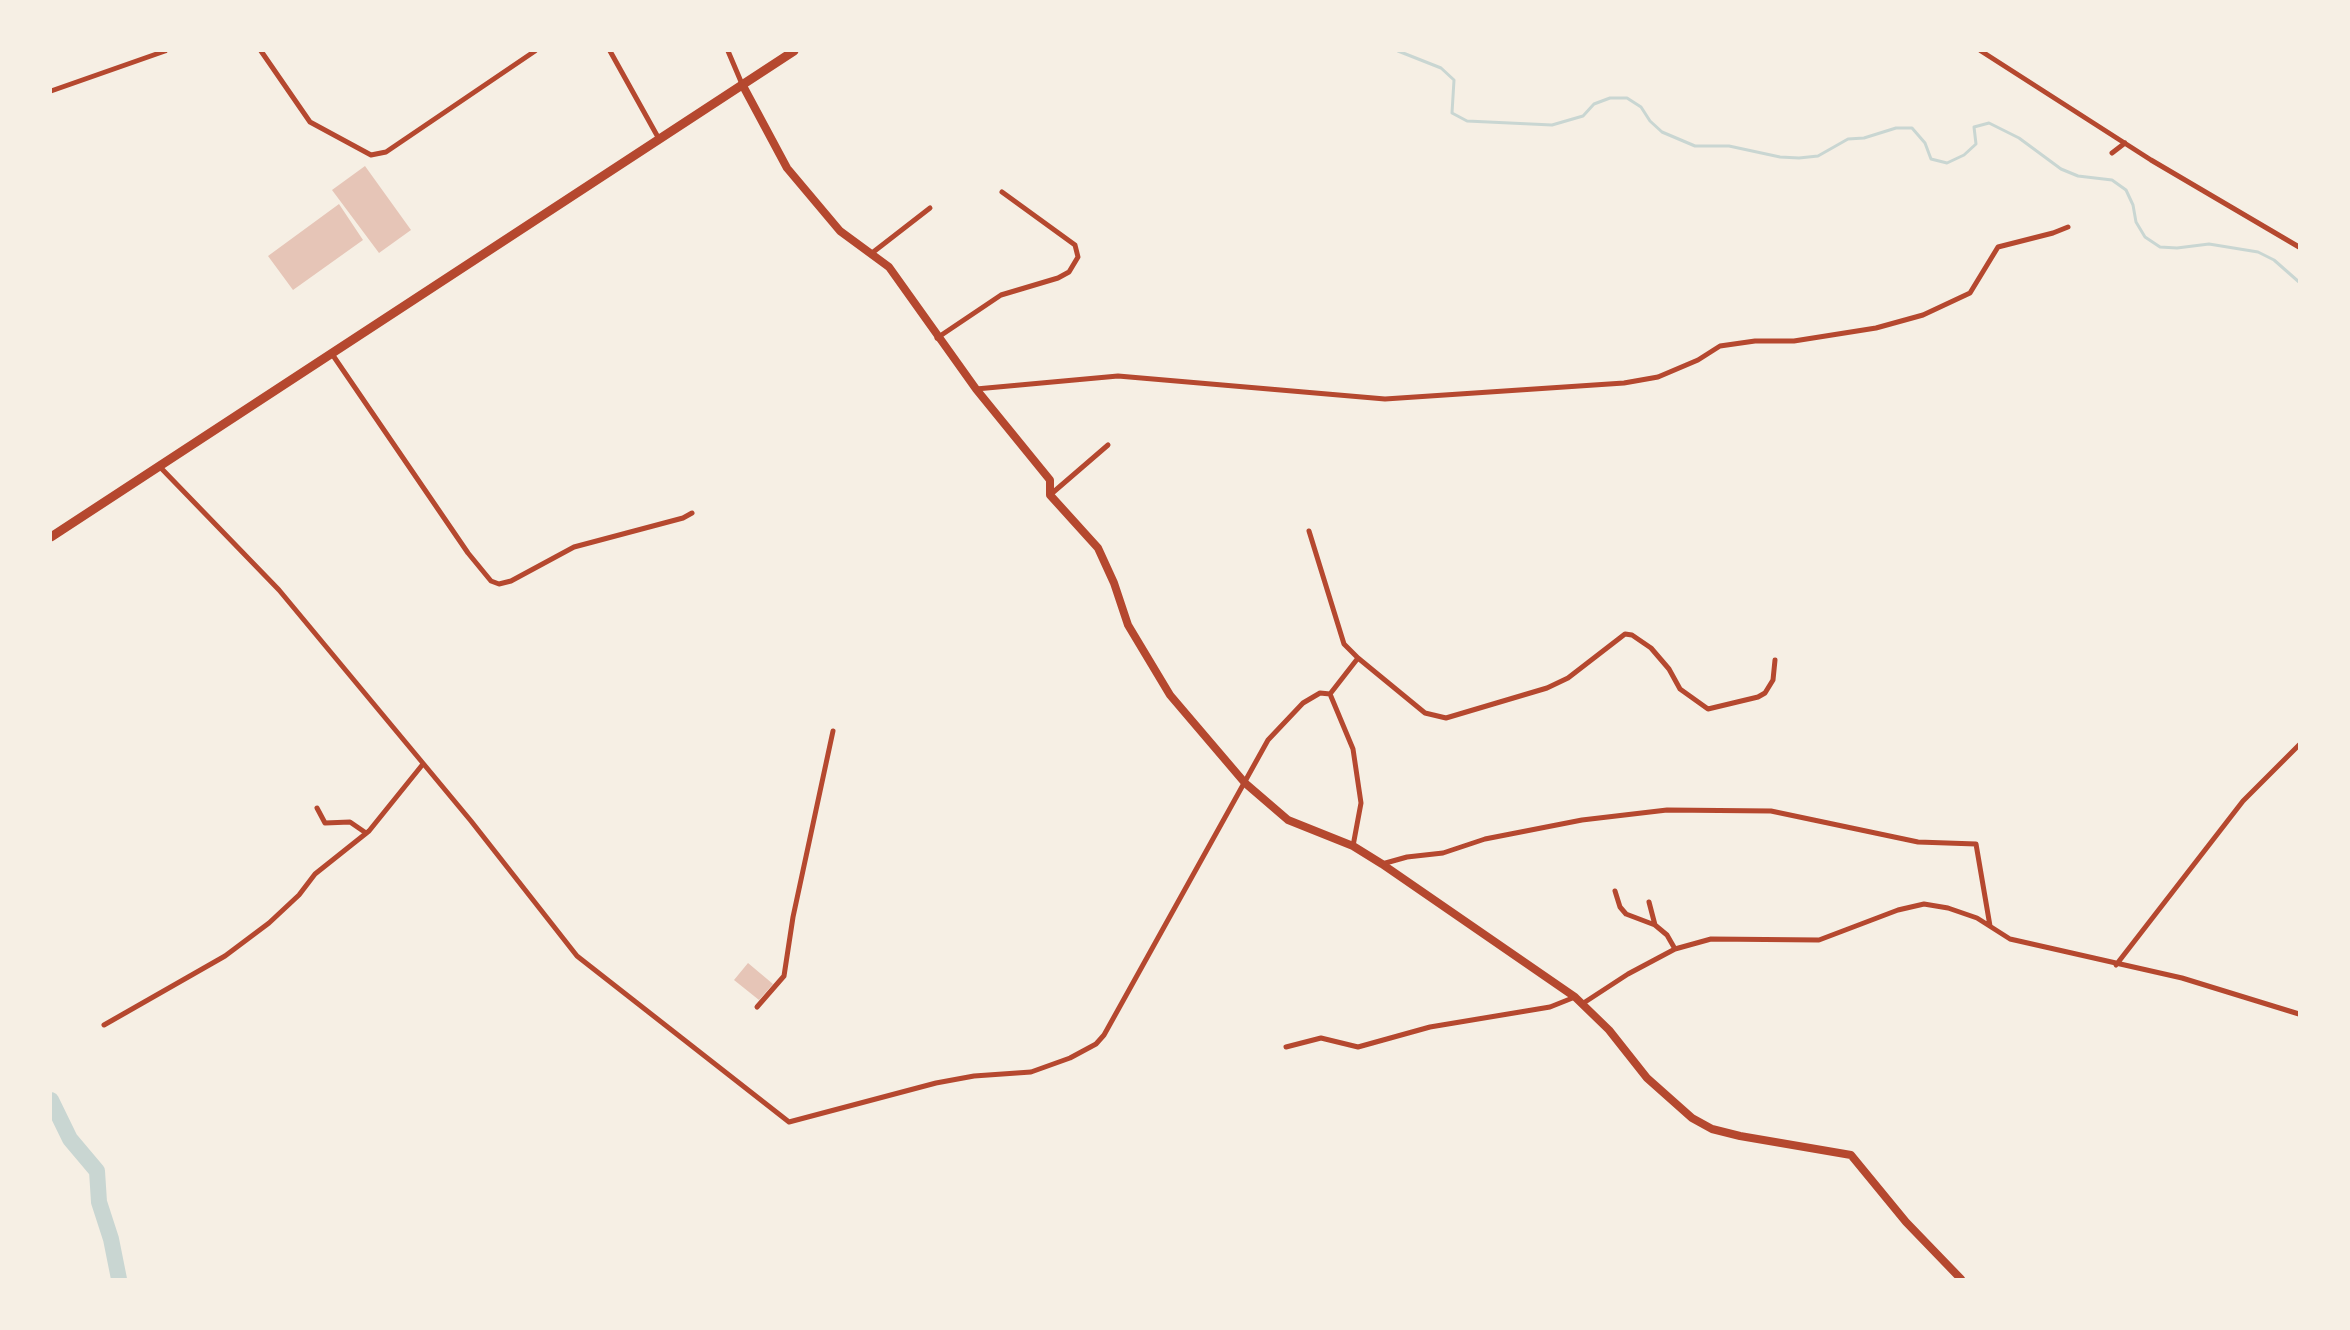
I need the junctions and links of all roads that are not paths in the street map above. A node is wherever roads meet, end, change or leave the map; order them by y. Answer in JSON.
{"nodes":[{"id":1,"x":165,"y":51,"type":"edge"},
{"id":2,"x":261,"y":51,"type":"edge"},
{"id":3,"x":535,"y":51,"type":"edge"},
{"id":4,"x":610,"y":51,"type":"edge"},
{"id":5,"x":728,"y":51,"type":"edge"},
{"id":6,"x":794,"y":51,"type":"edge"},
{"id":7,"x":1981,"y":51,"type":"edge"},
{"id":8,"x":742,"y":84,"type":"junction"},
{"id":9,"x":51,"y":92,"type":"edge"},
{"id":10,"x":659,"y":139,"type":"junction"},
{"id":11,"x":2125,"y":143,"type":"junction"},
{"id":12,"x":2112,"y":153,"type":"dead end"},
{"id":13,"x":1002,"y":192,"type":"dead end"},
{"id":14,"x":930,"y":208,"type":"dead end"},
{"id":15,"x":2068,"y":226,"type":"dead end"},
{"id":16,"x":2299,"y":247,"type":"edge"},
{"id":17,"x":872,"y":253,"type":"junction"},
{"id":18,"x":937,"y":338,"type":"junction"},
{"id":19,"x":332,"y":354,"type":"junction"},
{"id":20,"x":976,"y":389,"type":"junction"},
{"id":21,"x":1108,"y":445,"type":"dead end"},
{"id":22,"x":160,"y":467,"type":"junction"},
{"id":23,"x":1050,"y":495,"type":"junction"},
{"id":24,"x":692,"y":513,"type":"dead end"},
{"id":25,"x":1309,"y":531,"type":"dead end"},
{"id":26,"x":51,"y":537,"type":"edge"},
{"id":27,"x":1358,"y":658,"type":"junction"},
{"id":28,"x":1775,"y":660,"type":"dead end"},
{"id":29,"x":1329,"y":694,"type":"junction"},
{"id":30,"x":833,"y":731,"type":"dead end"},
{"id":31,"x":2299,"y":745,"type":"edge"},
{"id":32,"x":423,"y":764,"type":"junction"},
{"id":33,"x":1245,"y":783,"type":"junction"},
{"id":34,"x":317,"y":808,"type":"dead end"},
{"id":35,"x":366,"y":833,"type":"junction"},
{"id":36,"x":1353,"y":846,"type":"junction"},
{"id":37,"x":1382,"y":864,"type":"junction"},
{"id":38,"x":1616,"y":891,"type":"dead end"},
{"id":39,"x":1649,"y":902,"type":"dead end"},
{"id":40,"x":1655,"y":925,"type":"junction"},
{"id":41,"x":1990,"y":926,"type":"junction"},
{"id":42,"x":1675,"y":949,"type":"junction"},
{"id":43,"x":2115,"y":965,"type":"junction"},
{"id":44,"x":1575,"y":997,"type":"junction"},
{"id":45,"x":1582,"y":1004,"type":"junction"},
{"id":46,"x":757,"y":1007,"type":"dead end"},
{"id":47,"x":2299,"y":1014,"type":"edge"},
{"id":48,"x":104,"y":1025,"type":"dead end"},
{"id":49,"x":1286,"y":1047,"type":"dead end"},
{"id":50,"x":1961,"y":1279,"type":"edge"}],
"edges":[{"from":1,"to":9,"type":"street"},
{"from":2,"to":3,"type":"street"},
{"from":4,"to":10,"type":"street"},
{"from":5,"to":8,"type":"street"},
{"from":6,"to":8,"type":"highway"},
{"from":7,"to":11,"type":"street"},
{"from":8,"to":10,"type":"highway"},
{"from":8,"to":17,"type":"main road"},
{"from":10,"to":19,"type":"highway"},
{"from":11,"to":12,"type":"street"},
{"from":11,"to":16,"type":"street"},
{"from":13,"to":18,"type":"street"},
{"from":14,"to":17,"type":"street"},
{"from":15,"to":20,"type":"street"},
{"from":17,"to":18,"type":"main road"},
{"from":18,"to":20,"type":"main road"},
{"from":19,"to":22,"type":"highway"},
{"from":19,"to":24,"type":"street"},
{"from":20,"to":23,"type":"main road"},
{"from":21,"to":23,"type":"street"},
{"from":22,"to":26,"type":"highway"},
{"from":22,"to":32,"type":"street"},
{"from":23,"to":33,"type":"main road"},
{"from":25,"to":27,"type":"street"},
{"from":27,"to":28,"type":"street"},
{"from":27,"to":29,"type":"street"},
{"from":29,"to":33,"type":"street"},
{"from":29,"to":36,"type":"street"},
{"from":30,"to":46,"type":"street"},
{"from":31,"to":43,"type":"street"},
{"from":32,"to":33,"type":"street"},
{"from":32,"to":35,"type":"street"},
{"from":33,"to":36,"type":"main road"},
{"from":34,"to":35,"type":"street"},
{"from":35,"to":48,"type":"street"},
{"from":36,"to":37,"type":"main road"},
{"from":37,"to":41,"type":"street"},
{"from":37,"to":44,"type":"main road"},
{"from":38,"to":40,"type":"street"},
{"from":39,"to":40,"type":"street"},
{"from":40,"to":42,"type":"street"},
{"from":41,"to":42,"type":"street"},
{"from":41,"to":43,"type":"street"},
{"from":42,"to":45,"type":"street"},
{"from":43,"to":47,"type":"street"},
{"from":44,"to":45,"type":"main road"},
{"from":44,"to":49,"type":"street"},
{"from":45,"to":50,"type":"main road"}]}
